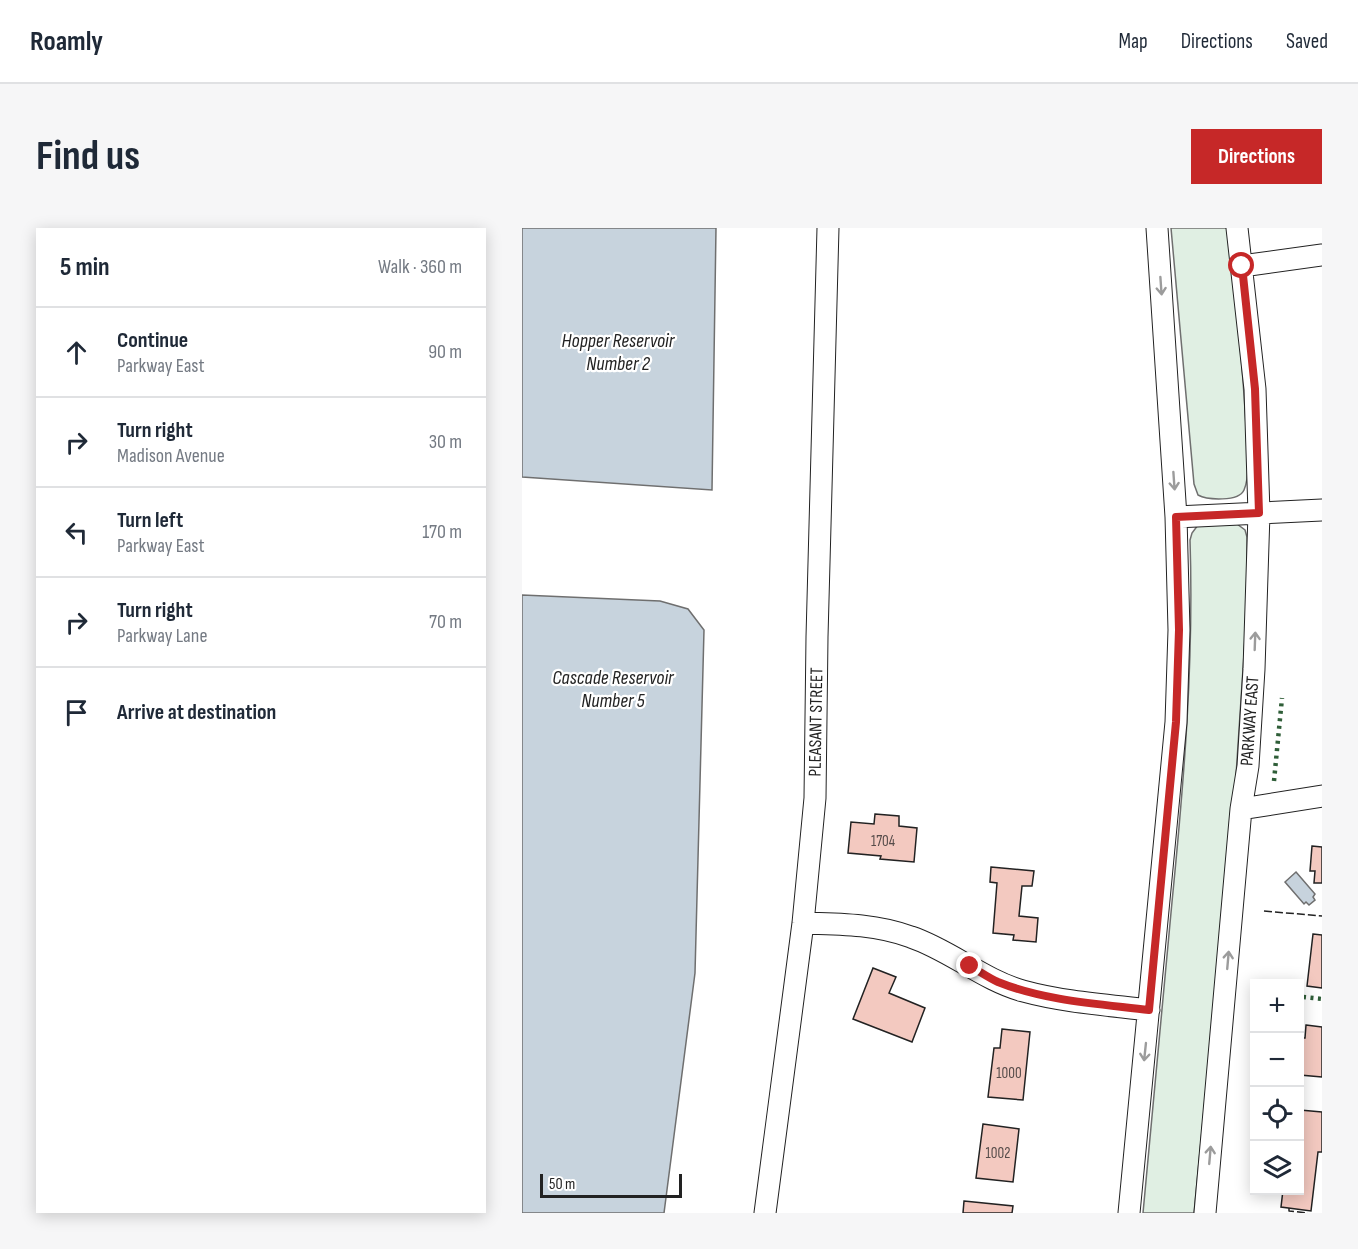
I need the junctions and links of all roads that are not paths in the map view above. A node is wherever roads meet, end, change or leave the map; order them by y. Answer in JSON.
{"nodes":[{"id":1,"x":828,"y":228,"type":"edge"},
{"id":2,"x":1157,"y":228,"type":"edge"},
{"id":3,"x":1237,"y":228,"type":"edge"},
{"id":4,"x":1322,"y":255,"type":"edge"},
{"id":5,"x":1242,"y":266,"type":"junction"},
{"id":6,"x":1322,"y":510,"type":"edge"},
{"id":7,"x":1259,"y":513,"type":"junction"},
{"id":8,"x":1176,"y":517,"type":"junction"},
{"id":9,"x":1322,"y":796,"type":"edge"},
{"id":10,"x":1241,"y":809,"type":"junction"},
{"id":11,"x":803,"y":923,"type":"junction"},
{"id":12,"x":1149,"y":1010,"type":"junction"},
{"id":13,"x":765,"y":1213,"type":"edge"},
{"id":14,"x":1129,"y":1213,"type":"edge"},
{"id":15,"x":1205,"y":1213,"type":"edge"}],
"edges":[{"from":1,"to":11,"type":"street","name":"PLEASANT STREET"},
{"from":2,"to":8,"type":"street","one_way":true},
{"from":3,"to":5,"type":"street","name":"PARKWAY EAST"},
{"from":4,"to":5,"type":"street"},
{"from":5,"to":7,"type":"street","name":"PARKWAY EAST"},
{"from":6,"to":7,"type":"street"},
{"from":7,"to":8,"type":"street"},
{"from":10,"to":7,"type":"street","name":"PARKWAY EAST","one_way":true},
{"from":8,"to":12,"type":"street"},
{"from":9,"to":10,"type":"street"},
{"from":15,"to":10,"type":"street","name":"PARKWAY EAST","one_way":true},
{"from":11,"to":12,"type":"street"},
{"from":11,"to":13,"type":"street","name":"PLEASANT STREET"},
{"from":12,"to":14,"type":"street","one_way":true}]}
